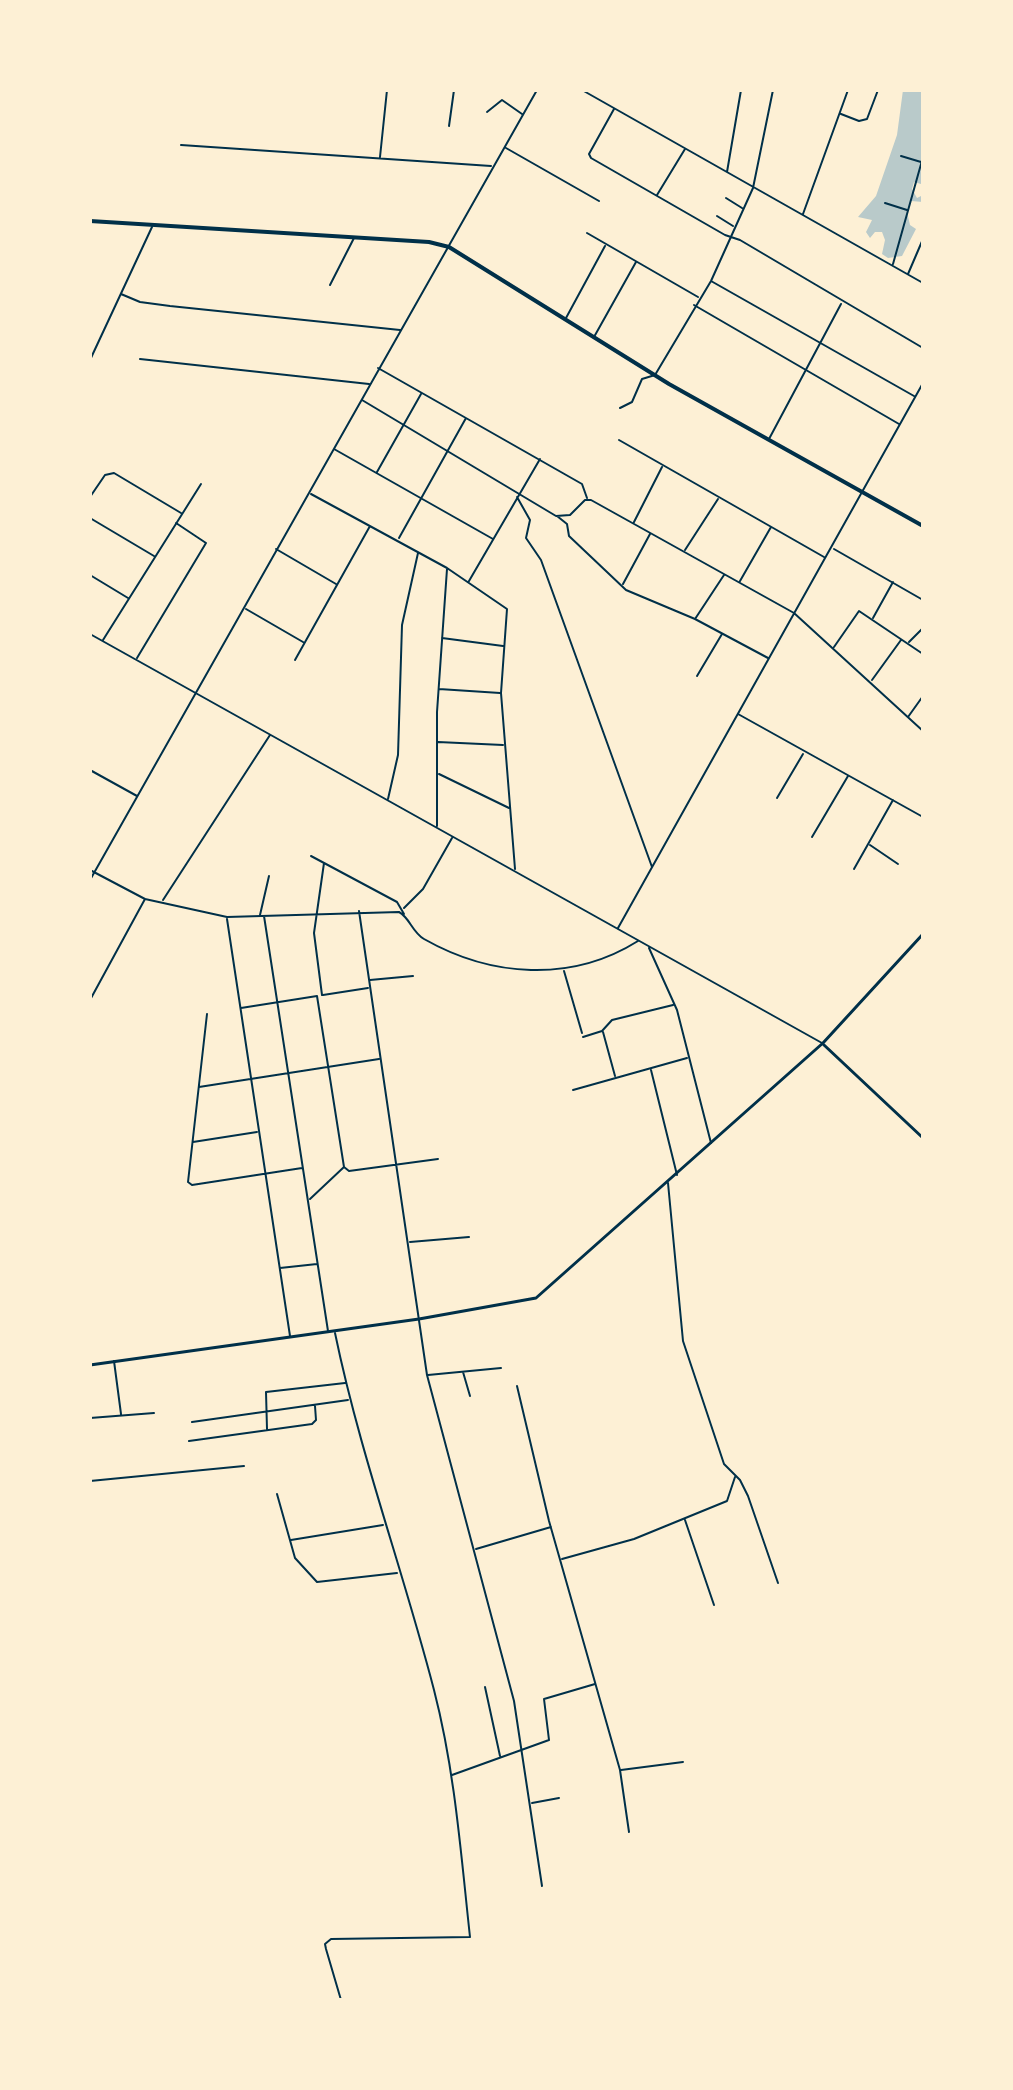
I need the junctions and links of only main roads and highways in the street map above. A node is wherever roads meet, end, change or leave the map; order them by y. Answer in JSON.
{"nodes":[{"id":1,"x":90,"y":221,"type":"edge"},
{"id":2,"x":923,"y":526,"type":"edge"}],
"edges":[{"from":1,"to":2,"type":"main road"}]}
